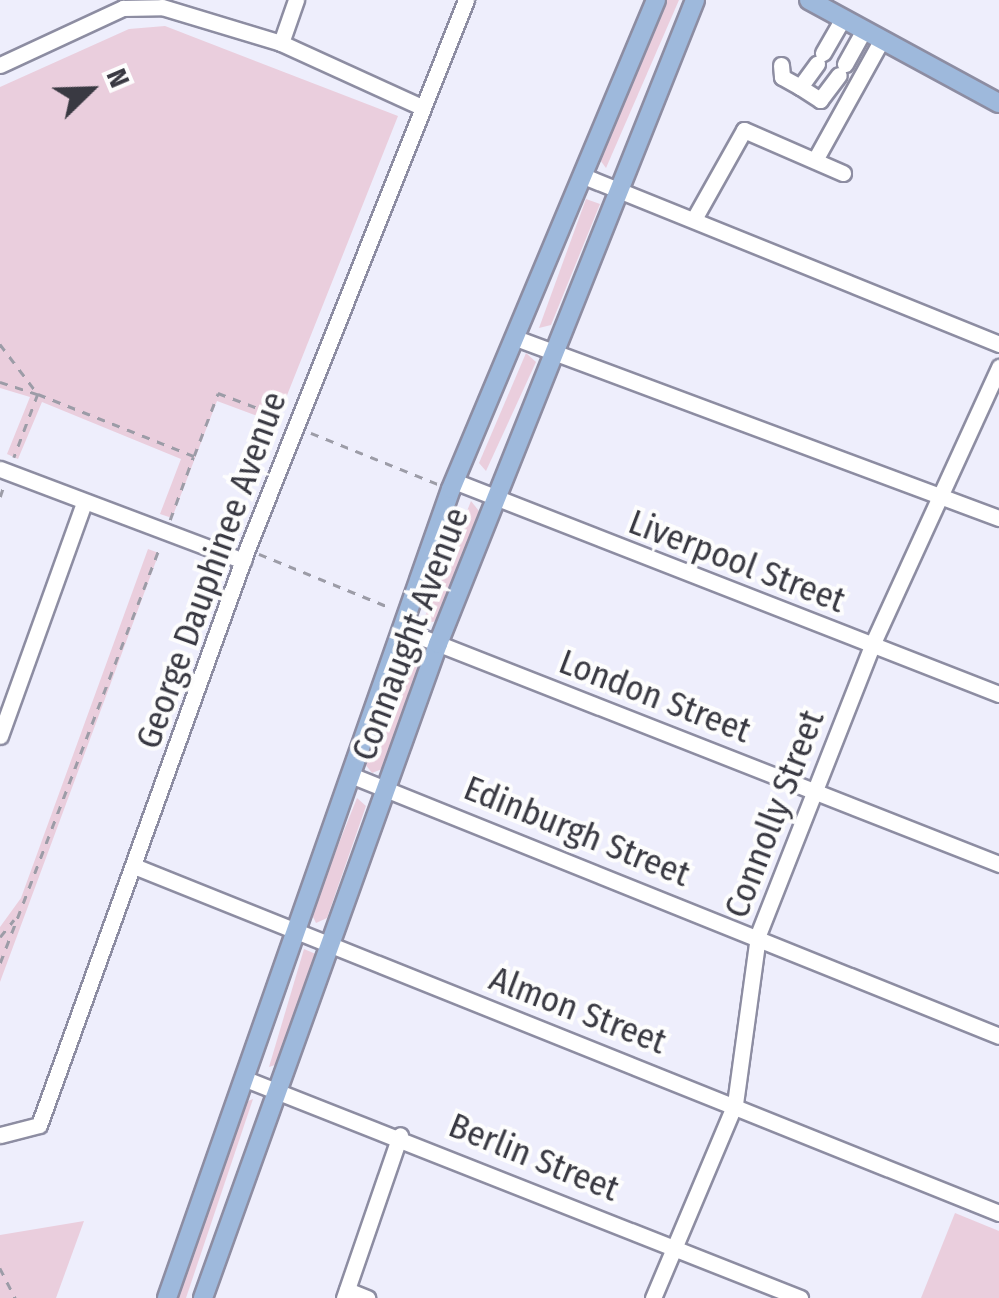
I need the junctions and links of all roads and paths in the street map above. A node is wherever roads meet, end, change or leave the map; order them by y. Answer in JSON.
{"nodes":[{"id":1,"x":296,"y":0,"type":"edge"},
{"id":2,"x":466,"y":0,"type":"edge"},
{"id":3,"x":695,"y":0,"type":"edge"},
{"id":4,"x":809,"y":0,"type":"edge"},
{"id":5,"x":653,"y":4,"type":"edge"},
{"id":6,"x":842,"y":20,"type":"junction"},
{"id":7,"x":863,"y":31,"type":"junction"},
{"id":8,"x":881,"y":41,"type":"junction"},
{"id":9,"x":281,"y":43,"type":"junction"},
{"id":10,"x":0,"y":65,"type":"edge"},
{"id":11,"x":781,"y":65,"type":"dead end"},
{"id":12,"x":800,"y":87,"type":"junction"},
{"id":13,"x":999,"y":102,"type":"edge"},
{"id":14,"x":418,"y":106,"type":"junction"},
{"id":15,"x":814,"y":160,"type":"junction"},
{"id":16,"x":843,"y":173,"type":"dead end"},
{"id":17,"x":581,"y":175,"type":"junction"},
{"id":18,"x":617,"y":187,"type":"junction"},
{"id":19,"x":694,"y":219,"type":"junction"},
{"id":20,"x":513,"y":337,"type":"junction"},
{"id":21,"x":0,"y":344,"type":"edge"},
{"id":22,"x":999,"y":344,"type":"edge"},
{"id":23,"x":551,"y":352,"type":"junction"},
{"id":24,"x":999,"y":366,"type":"edge"},
{"id":25,"x":0,"y":382,"type":"edge"},
{"id":26,"x":38,"y":394,"type":"junction"},
{"id":27,"x":297,"y":422,"type":"junction"},
{"id":28,"x":194,"y":456,"type":"junction"},
{"id":29,"x":4,"y":470,"type":"edge"},
{"id":30,"x":451,"y":485,"type":"junction"},
{"id":31,"x":937,"y":493,"type":"junction"},
{"id":32,"x":0,"y":497,"type":"edge"},
{"id":33,"x":497,"y":500,"type":"junction"},
{"id":34,"x":83,"y":505,"type":"junction"},
{"id":35,"x":999,"y":518,"type":"edge"},
{"id":36,"x":165,"y":533,"type":"junction"},
{"id":37,"x":245,"y":555,"type":"junction"},
{"id":38,"x":403,"y":621,"type":"junction"},
{"id":39,"x":438,"y":644,"type":"junction"},
{"id":40,"x":872,"y":645,"type":"junction"},
{"id":41,"x":999,"y":694,"type":"edge"},
{"id":42,"x":0,"y":736,"type":"edge"},
{"id":43,"x":353,"y":776,"type":"junction"},
{"id":44,"x":385,"y":787,"type":"junction"},
{"id":45,"x":814,"y":790,"type":"junction"},
{"id":46,"x":999,"y":864,"type":"edge"},
{"id":47,"x":134,"y":866,"type":"junction"},
{"id":48,"x":18,"y":915,"type":"junction"},
{"id":49,"x":296,"y":930,"type":"junction"},
{"id":50,"x":758,"y":935,"type":"junction"},
{"id":51,"x":0,"y":937,"type":"edge"},
{"id":52,"x":331,"y":945,"type":"junction"},
{"id":53,"x":0,"y":963,"type":"edge"},
{"id":54,"x":999,"y":1036,"type":"edge"},
{"id":55,"x":243,"y":1078,"type":"junction"},
{"id":56,"x":274,"y":1090,"type":"junction"},
{"id":57,"x":735,"y":1104,"type":"junction"},
{"id":58,"x":0,"y":1135,"type":"edge"},
{"id":59,"x":400,"y":1135,"type":"junction"},
{"id":60,"x":999,"y":1213,"type":"edge"},
{"id":61,"x":674,"y":1246,"type":"junction"},
{"id":62,"x":0,"y":1268,"type":"edge"},
{"id":63,"x":346,"y":1294,"type":"edge"},
{"id":64,"x":15,"y":1298,"type":"edge"},
{"id":65,"x":168,"y":1298,"type":"edge"},
{"id":66,"x":203,"y":1298,"type":"edge"},
{"id":67,"x":367,"y":1298,"type":"edge"},
{"id":68,"x":653,"y":1298,"type":"edge"},
{"id":69,"x":800,"y":1298,"type":"edge"}],
"edges":[{"from":1,"to":9,"type":"street"},
{"from":2,"to":14,"type":"street","name":"George Dauphinee Avenue"},
{"from":3,"to":18,"type":"main road","name":"Connaught Avenue"},
{"from":4,"to":6,"type":"main road"},
{"from":5,"to":17,"type":"main road","name":"Connaught Avenue"},
{"from":6,"to":7,"type":"main road"},
{"from":6,"to":12,"type":"street"},
{"from":7,"to":8,"type":"main road"},
{"from":7,"to":12,"type":"street"},
{"from":8,"to":13,"type":"main road"},
{"from":8,"to":15,"type":"street"},
{"from":9,"to":10,"type":"street"},
{"from":9,"to":14,"type":"street"},
{"from":11,"to":12,"type":"street"},
{"from":14,"to":27,"type":"street","name":"George Dauphinee Avenue"},
{"from":15,"to":16,"type":"street"},
{"from":15,"to":19,"type":"street"},
{"from":17,"to":18,"type":"street"},
{"from":17,"to":20,"type":"main road","name":"Connaught Avenue"},
{"from":18,"to":19,"type":"street"},
{"from":18,"to":23,"type":"main road","name":"Connaught Avenue"},
{"from":19,"to":22,"type":"street"},
{"from":20,"to":23,"type":"street"},
{"from":20,"to":30,"type":"main road","name":"Connaught Avenue"},
{"from":21,"to":26,"type":"path"},
{"from":23,"to":31,"type":"street"},
{"from":23,"to":33,"type":"main road","name":"Connaught Avenue"},
{"from":24,"to":31,"type":"street","name":"Connolly Street"},
{"from":25,"to":26,"type":"path"},
{"from":26,"to":28,"type":"path"},
{"from":26,"to":29,"type":"path"},
{"from":27,"to":28,"type":"path"},
{"from":27,"to":30,"type":"path"},
{"from":27,"to":37,"type":"street","name":"George Dauphinee Avenue"},
{"from":28,"to":36,"type":"path"},
{"from":29,"to":32,"type":"path"},
{"from":29,"to":34,"type":"street"},
{"from":30,"to":33,"type":"street","name":"Liverpool Street"},
{"from":30,"to":38,"type":"main road","name":"Connaught Avenue"},
{"from":31,"to":35,"type":"street"},
{"from":31,"to":40,"type":"street","name":"Connolly Street"},
{"from":33,"to":39,"type":"main road","name":"Connaught Avenue"},
{"from":33,"to":40,"type":"street","name":"Liverpool Street"},
{"from":34,"to":36,"type":"street"},
{"from":34,"to":42,"type":"street"},
{"from":36,"to":37,"type":"street"},
{"from":36,"to":48,"type":"path"},
{"from":37,"to":38,"type":"path"},
{"from":37,"to":47,"type":"street","name":"George Dauphinee Avenue"},
{"from":38,"to":39,"type":"street","name":"London Street"},
{"from":38,"to":43,"type":"main road","name":"Connaught Avenue"},
{"from":39,"to":44,"type":"main road","name":"Connaught Avenue"},
{"from":39,"to":45,"type":"street","name":"London Street"},
{"from":40,"to":41,"type":"street","name":"Liverpool Street"},
{"from":40,"to":45,"type":"street","name":"Connolly Street"},
{"from":43,"to":44,"type":"street","name":"Edinburgh Street"},
{"from":43,"to":49,"type":"main road","name":"Connaught Avenue"},
{"from":44,"to":50,"type":"street","name":"Edinburgh Street"},
{"from":44,"to":52,"type":"main road","name":"Connaught Avenue"},
{"from":45,"to":46,"type":"street","name":"London Street"},
{"from":45,"to":50,"type":"street","name":"Connolly Street"},
{"from":47,"to":49,"type":"street","name":"Almon Street"},
{"from":47,"to":58,"type":"street","name":"George Dauphinee Avenue"},
{"from":48,"to":51,"type":"path"},
{"from":48,"to":53,"type":"path"},
{"from":49,"to":52,"type":"street","name":"Almon Street"},
{"from":49,"to":55,"type":"main road","name":"Connaught Avenue"},
{"from":50,"to":54,"type":"street","name":"Edinburgh Street"},
{"from":50,"to":57,"type":"street","name":"Connolly Street"},
{"from":52,"to":56,"type":"main road","name":"Connaught Avenue"},
{"from":52,"to":57,"type":"street","name":"Almon Street"},
{"from":55,"to":56,"type":"street","name":"Berlin Street"},
{"from":55,"to":65,"type":"main road","name":"Connaught Avenue"},
{"from":56,"to":59,"type":"street","name":"Berlin Street"},
{"from":56,"to":66,"type":"main road","name":"Connaught Avenue"},
{"from":57,"to":60,"type":"street","name":"Almon Street"},
{"from":57,"to":61,"type":"street","name":"Connolly Street"},
{"from":59,"to":61,"type":"street","name":"Berlin Street"},
{"from":59,"to":63,"type":"street"},
{"from":61,"to":68,"type":"street","name":"Connolly Street"},
{"from":61,"to":69,"type":"street","name":"Berlin Street"},
{"from":62,"to":64,"type":"path"},
{"from":63,"to":67,"type":"street"}]}
